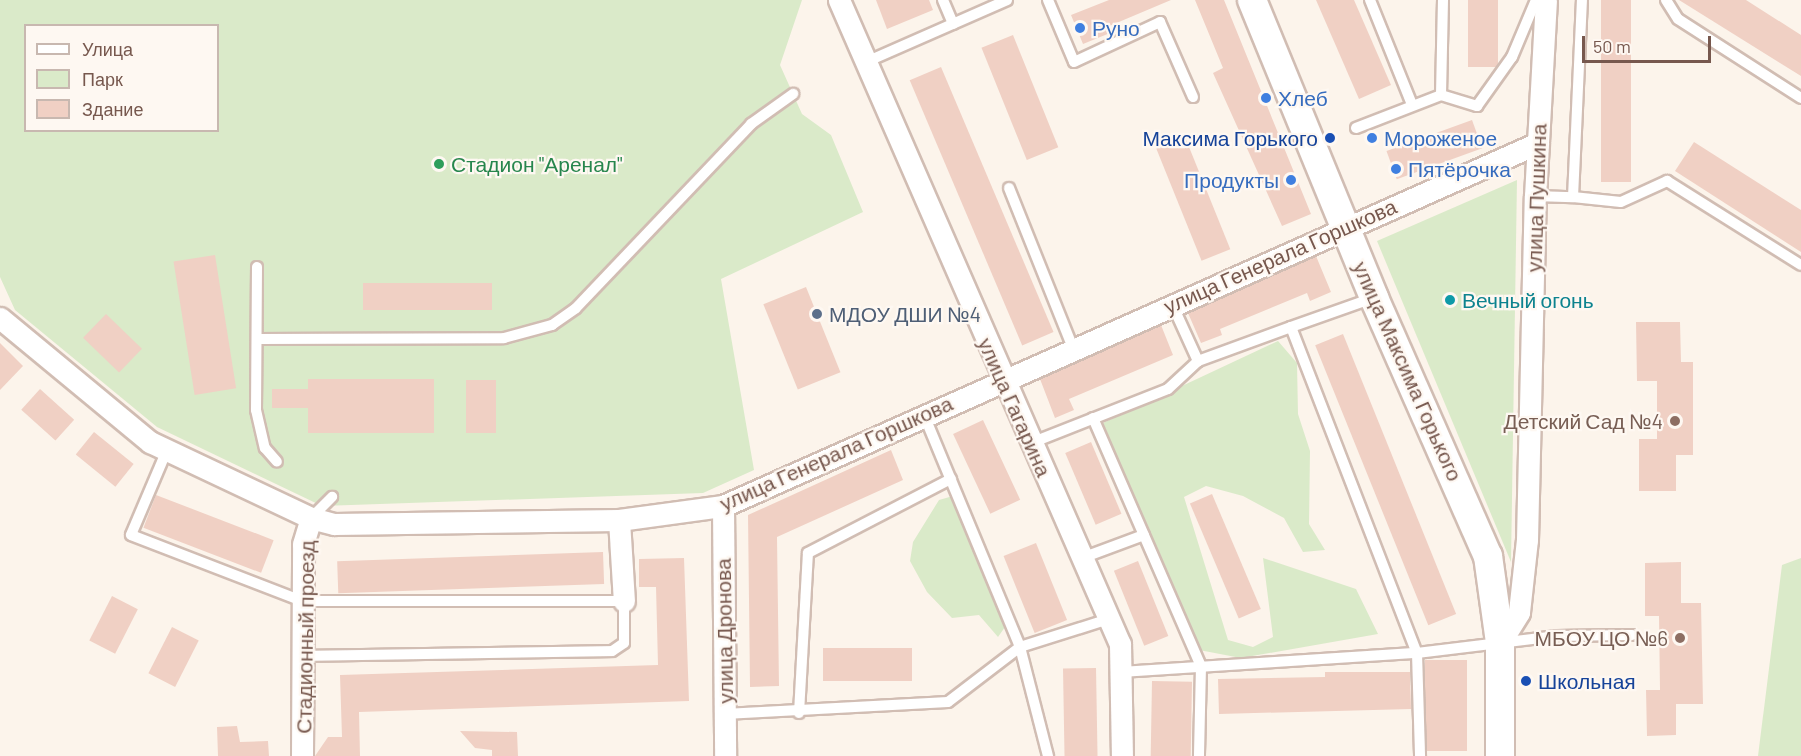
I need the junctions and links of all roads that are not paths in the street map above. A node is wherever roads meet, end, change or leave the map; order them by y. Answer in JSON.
{"nodes":[{"id":1,"x":839,"y":0,"type":"edge"},
{"id":2,"x":944,"y":0,"type":"edge"},
{"id":3,"x":1008,"y":0,"type":"edge"},
{"id":4,"x":1047,"y":0,"type":"edge"},
{"id":5,"x":1252,"y":0,"type":"edge"},
{"id":6,"x":1370,"y":0,"type":"edge"},
{"id":7,"x":1443,"y":0,"type":"edge"},
{"id":8,"x":1536,"y":0,"type":"edge"},
{"id":9,"x":1546,"y":0,"type":"edge"},
{"id":10,"x":1582,"y":0,"type":"edge"},
{"id":11,"x":1666,"y":0,"type":"edge"},
{"id":12,"x":953,"y":24,"type":"junction"},
{"id":13,"x":866,"y":62,"type":"junction"},
{"id":14,"x":793,"y":94,"type":"dead end"},
{"id":15,"x":1441,"y":95,"type":"junction"},
{"id":16,"x":1193,"y":97,"type":"dead end"},
{"id":17,"x":1801,"y":98,"type":"edge"},
{"id":18,"x":1412,"y":102,"type":"junction"},
{"id":19,"x":1356,"y":128,"type":"dead end"},
{"id":20,"x":1538,"y":143,"type":"junction"},
{"id":21,"x":1009,"y":188,"type":"dead end"},
{"id":22,"x":1535,"y":196,"type":"junction"},
{"id":23,"x":1573,"y":197,"type":"junction"},
{"id":24,"x":1345,"y":227,"type":"junction"},
{"id":25,"x":1801,"y":265,"type":"edge"},
{"id":26,"x":257,"y":267,"type":"dead end"},
{"id":27,"x":1374,"y":298,"type":"junction"},
{"id":28,"x":1172,"y":304,"type":"junction"},
{"id":29,"x":0,"y":318,"type":"edge"},
{"id":30,"x":1291,"y":327,"type":"junction"},
{"id":31,"x":258,"y":339,"type":"junction"},
{"id":32,"x":1073,"y":348,"type":"junction"},
{"id":33,"x":1198,"y":360,"type":"junction"},
{"id":34,"x":1002,"y":379,"type":"junction"},
{"id":35,"x":924,"y":414,"type":"junction"},
{"id":36,"x":1093,"y":418,"type":"junction"},
{"id":37,"x":1031,"y":443,"type":"junction"},
{"id":38,"x":167,"y":450,"type":"junction"},
{"id":39,"x":277,"y":462,"type":"dead end"},
{"id":40,"x":951,"y":479,"type":"junction"},
{"id":41,"x":332,"y":497,"type":"dead end"},
{"id":42,"x":723,"y":506,"type":"junction"},
{"id":43,"x":311,"y":518,"type":"junction"},
{"id":44,"x":619,"y":520,"type":"junction"},
{"id":45,"x":1144,"y":535,"type":"junction"},
{"id":46,"x":1082,"y":558,"type":"junction"},
{"id":47,"x":302,"y":601,"type":"junction"},
{"id":48,"x":624,"y":601,"type":"junction"},
{"id":49,"x":1109,"y":619,"type":"junction"},
{"id":50,"x":1632,"y":635,"type":"dead end"},
{"id":51,"x":1500,"y":643,"type":"junction"},
{"id":52,"x":1020,"y":647,"type":"junction"},
{"id":53,"x":1417,"y":653,"type":"junction"},
{"id":54,"x":303,"y":656,"type":"junction"},
{"id":55,"x":1201,"y":666,"type":"junction"},
{"id":56,"x":1120,"y":672,"type":"junction"},
{"id":57,"x":799,"y":713,"type":"junction"},
{"id":58,"x":725,"y":714,"type":"junction"},
{"id":59,"x":302,"y":756,"type":"edge"},
{"id":60,"x":725,"y":756,"type":"edge"},
{"id":61,"x":1048,"y":756,"type":"edge"},
{"id":62,"x":1122,"y":756,"type":"edge"},
{"id":63,"x":1199,"y":756,"type":"edge"},
{"id":64,"x":1420,"y":756,"type":"edge"},
{"id":65,"x":1500,"y":756,"type":"edge"}],
"edges":[{"from":1,"to":13,"type":"street","name":"улица Гагарина"},
{"from":2,"to":12,"type":"lane"},
{"from":3,"to":12,"type":"lane"},
{"from":4,"to":16,"type":"lane"},
{"from":5,"to":24,"type":"street","name":"улица Максима Горького"},
{"from":6,"to":18,"type":"lane"},
{"from":7,"to":15,"type":"lane"},
{"from":8,"to":15,"type":"lane"},
{"from":9,"to":20,"type":"street","name":"улица Пушкина"},
{"from":10,"to":23,"type":"lane"},
{"from":11,"to":17,"type":"lane"},
{"from":12,"to":13,"type":"lane"},
{"from":13,"to":34,"type":"street","name":"улица Гагарина"},
{"from":14,"to":31,"type":"lane"},
{"from":15,"to":18,"type":"lane"},
{"from":18,"to":19,"type":"lane"},
{"from":20,"to":22,"type":"street","name":"улица Пушкина"},
{"from":20,"to":24,"type":"street","name":"улица Генерала Горшкова"},
{"from":21,"to":32,"type":"lane"},
{"from":22,"to":23,"type":"lane"},
{"from":22,"to":51,"type":"street","name":"улица Пушкина"},
{"from":23,"to":25,"type":"lane"},
{"from":24,"to":27,"type":"street","name":"улица Максима Горького"},
{"from":24,"to":28,"type":"street","name":"улица Генерала Горшкова"},
{"from":26,"to":31,"type":"lane"},
{"from":27,"to":30,"type":"lane"},
{"from":27,"to":51,"type":"street","name":"улица Максима Горького"},
{"from":28,"to":32,"type":"street","name":"улица Генерала Горшкова"},
{"from":28,"to":33,"type":"lane"},
{"from":29,"to":38,"type":"street","name":"улица Генерала Горшкова"},
{"from":30,"to":33,"type":"lane"},
{"from":30,"to":53,"type":"lane"},
{"from":31,"to":39,"type":"lane"},
{"from":32,"to":34,"type":"street","name":"улица Генерала Горшкова"},
{"from":33,"to":36,"type":"lane"},
{"from":34,"to":35,"type":"street","name":"улица Генерала Горшкова"},
{"from":34,"to":37,"type":"street","name":"улица Гагарина"},
{"from":35,"to":40,"type":"lane"},
{"from":35,"to":42,"type":"street","name":"улица Генерала Горшкова"},
{"from":36,"to":37,"type":"lane"},
{"from":36,"to":45,"type":"lane"},
{"from":37,"to":46,"type":"street","name":"улица Гагарина"},
{"from":38,"to":43,"type":"street","name":"улица Генерала Горшкова"},
{"from":38,"to":47,"type":"lane"},
{"from":40,"to":52,"type":"lane"},
{"from":40,"to":57,"type":"lane"},
{"from":41,"to":43,"type":"lane"},
{"from":42,"to":44,"type":"street","name":"улица Генерала Горшкова"},
{"from":42,"to":58,"type":"street","name":"улица Дронова"},
{"from":43,"to":44,"type":"street","name":"улица Генерала Горшкова"},
{"from":43,"to":47,"type":"street","name":"Стадионный проезд"},
{"from":44,"to":48,"type":"street"},
{"from":45,"to":46,"type":"lane"},
{"from":45,"to":55,"type":"lane"},
{"from":46,"to":49,"type":"street","name":"улица Гагарина"},
{"from":47,"to":48,"type":"lane"},
{"from":47,"to":54,"type":"street","name":"Стадионный проезд"},
{"from":48,"to":54,"type":"lane"},
{"from":49,"to":52,"type":"lane"},
{"from":49,"to":56,"type":"street","name":"улица Гагарина"},
{"from":50,"to":51,"type":"lane"},
{"from":51,"to":53,"type":"lane"},
{"from":51,"to":65,"type":"street","name":"улица Максима Горького"},
{"from":52,"to":57,"type":"lane"},
{"from":52,"to":61,"type":"lane"},
{"from":53,"to":55,"type":"lane"},
{"from":53,"to":64,"type":"lane"},
{"from":54,"to":59,"type":"street","name":"Стадионный проезд"},
{"from":55,"to":56,"type":"lane"},
{"from":55,"to":63,"type":"lane"},
{"from":56,"to":62,"type":"street","name":"улица Гагарина"},
{"from":57,"to":58,"type":"lane"},
{"from":58,"to":60,"type":"street","name":"улица Дронова"}]}
